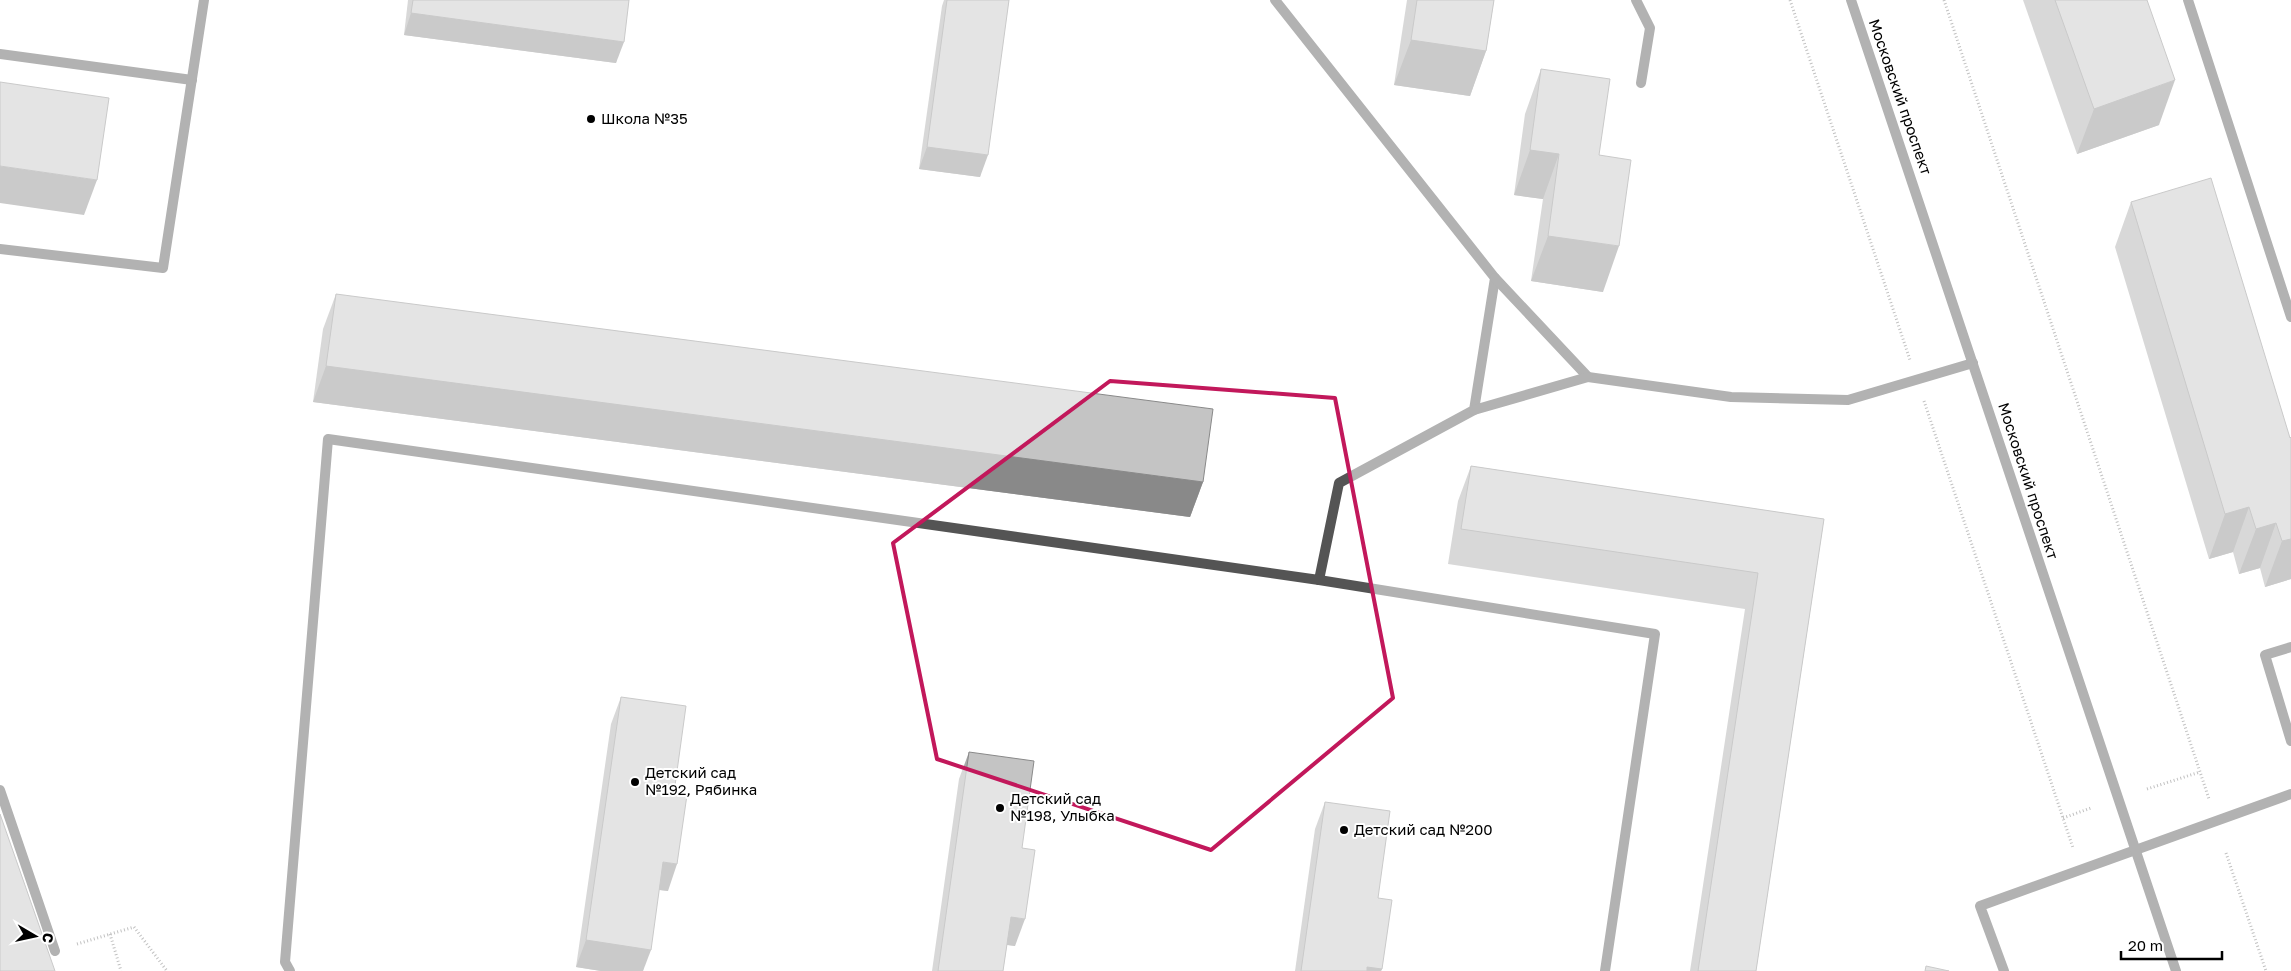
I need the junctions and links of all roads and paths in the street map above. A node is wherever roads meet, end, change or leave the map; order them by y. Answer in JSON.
{"nodes":[{"id":1,"x":204,"y":0,"type":"edge"},
{"id":2,"x":1275,"y":0,"type":"edge"},
{"id":3,"x":1287,"y":0,"type":"edge"},
{"id":4,"x":1636,"y":0,"type":"edge"},
{"id":5,"x":1790,"y":0,"type":"edge"},
{"id":6,"x":1851,"y":0,"type":"edge"},
{"id":7,"x":1944,"y":0,"type":"edge"},
{"id":8,"x":2188,"y":0,"type":"edge"},
{"id":9,"x":1285,"y":13,"type":"junction"},
{"id":10,"x":0,"y":54,"type":"edge"},
{"id":11,"x":192,"y":80,"type":"junction"},
{"id":12,"x":1642,"y":83,"type":"dead end"},
{"id":13,"x":0,"y":248,"type":"edge"},
{"id":14,"x":1495,"y":278,"type":"junction"},
{"id":15,"x":2291,"y":318,"type":"edge"},
{"id":16,"x":1973,"y":362,"type":"junction"},
{"id":17,"x":1588,"y":377,"type":"junction"},
{"id":18,"x":1917,"y":380,"type":"junction"},
{"id":19,"x":1474,"y":410,"type":"junction"},
{"id":20,"x":1319,"y":580,"type":"junction"},
{"id":21,"x":2291,"y":647,"type":"edge"},
{"id":22,"x":2291,"y":740,"type":"edge"},
{"id":23,"x":2200,"y":772,"type":"junction"},
{"id":24,"x":2147,"y":789,"type":"dead end"},
{"id":25,"x":0,"y":790,"type":"edge"},
{"id":26,"x":2291,"y":794,"type":"edge"},
{"id":27,"x":2210,"y":802,"type":"dead end"},
{"id":28,"x":2091,"y":808,"type":"dead end"},
{"id":29,"x":2063,"y":818,"type":"junction"},
{"id":30,"x":2136,"y":850,"type":"junction"},
{"id":31,"x":2226,"y":853,"type":"dead end"},
{"id":32,"x":2081,"y":870,"type":"junction"},
{"id":33,"x":110,"y":934,"type":"junction"},
{"id":34,"x":55,"y":951,"type":"joint"},
{"id":35,"x":121,"y":971,"type":"edge"},
{"id":36,"x":168,"y":971,"type":"edge"},
{"id":37,"x":290,"y":971,"type":"edge"},
{"id":38,"x":1604,"y":971,"type":"edge"},
{"id":39,"x":2004,"y":971,"type":"edge"},
{"id":40,"x":2176,"y":971,"type":"edge"},
{"id":41,"x":2266,"y":971,"type":"edge"}],
"edges":[{"from":1,"to":11,"type":"street"},
{"from":2,"to":9,"type":"street"},
{"from":3,"to":9,"type":"street"},
{"from":4,"to":12,"type":"street"},
{"from":5,"to":18,"type":"path"},
{"from":6,"to":16,"type":"street","name":"Московский проспект"},
{"from":7,"to":23,"type":"path"},
{"from":8,"to":15,"type":"street"},
{"from":9,"to":14,"type":"street"},
{"from":10,"to":11,"type":"street"},
{"from":11,"to":13,"type":"street"},
{"from":14,"to":17,"type":"street"},
{"from":14,"to":19,"type":"street"},
{"from":16,"to":18,"type":"street"},
{"from":16,"to":30,"type":"street","name":"Московский проспект"},
{"from":17,"to":18,"type":"street"},
{"from":17,"to":19,"type":"street"},
{"from":18,"to":29,"type":"path"},
{"from":19,"to":20,"type":"street"},
{"from":20,"to":37,"type":"street"},
{"from":20,"to":38,"type":"street"},
{"from":21,"to":22,"type":"street"},
{"from":23,"to":24,"type":"path"},
{"from":23,"to":27,"type":"path"},
{"from":25,"to":34,"type":"street"},
{"from":26,"to":30,"type":"street"},
{"from":28,"to":29,"type":"path"},
{"from":29,"to":32,"type":"path"},
{"from":30,"to":32,"type":"street"},
{"from":30,"to":40,"type":"street","name":"Московский проспект"},
{"from":31,"to":41,"type":"path"},
{"from":32,"to":39,"type":"street"},
{"from":33,"to":34,"type":"path"},
{"from":33,"to":35,"type":"path"},
{"from":33,"to":36,"type":"path"}]}
